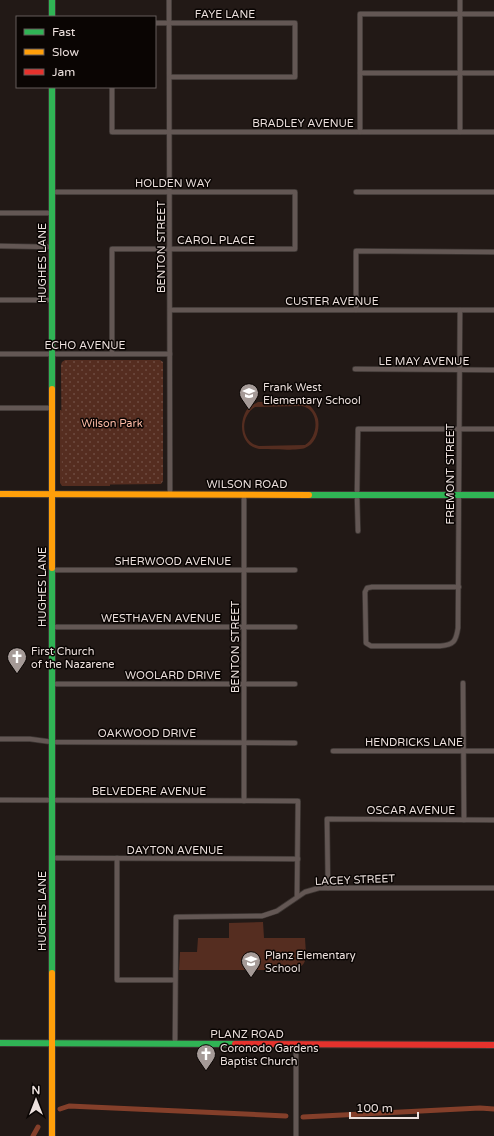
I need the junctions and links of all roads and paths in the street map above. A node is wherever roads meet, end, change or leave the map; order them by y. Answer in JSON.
{"nodes":[{"id":1,"x":52,"y":0,"type":"edge"},
{"id":2,"x":169,"y":0,"type":"edge"},
{"id":3,"x":460,"y":0,"type":"edge"},
{"id":4,"x":460,"y":14,"type":"junction"},
{"id":5,"x":494,"y":14,"type":"edge"},
{"id":6,"x":52,"y":16,"type":"edge"},
{"id":7,"x":156,"y":23,"type":"edge"},
{"id":8,"x":170,"y":23,"type":"junction"},
{"id":9,"x":360,"y":73,"type":"junction"},
{"id":10,"x":460,"y":73,"type":"junction"},
{"id":11,"x":494,"y":74,"type":"edge"},
{"id":12,"x":170,"y":77,"type":"junction"},
{"id":13,"x":52,"y":88,"type":"edge"},
{"id":14,"x":112,"y":88,"type":"edge"},
{"id":15,"x":170,"y":132,"type":"junction"},
{"id":16,"x":360,"y":132,"type":"junction"},
{"id":17,"x":460,"y":132,"type":"junction"},
{"id":18,"x":494,"y":132,"type":"edge"},
{"id":19,"x":52,"y":192,"type":"junction"},
{"id":20,"x":170,"y":192,"type":"junction"},
{"id":21,"x":356,"y":192,"type":"dead end"},
{"id":22,"x":494,"y":192,"type":"edge"},
{"id":23,"x":0,"y":213,"type":"edge"},
{"id":24,"x":52,"y":213,"type":"junction"},
{"id":25,"x":0,"y":246,"type":"edge"},
{"id":26,"x":52,"y":246,"type":"junction"},
{"id":27,"x":170,"y":249,"type":"junction"},
{"id":28,"x":295,"y":249,"type":"joint"},
{"id":29,"x":494,"y":252,"type":"edge"},
{"id":30,"x":0,"y":300,"type":"edge"},
{"id":31,"x":52,"y":300,"type":"junction"},
{"id":32,"x":170,"y":310,"type":"junction"},
{"id":33,"x":356,"y":310,"type":"junction"},
{"id":34,"x":460,"y":310,"type":"junction"},
{"id":35,"x":494,"y":310,"type":"edge"},
{"id":36,"x":0,"y":354,"type":"edge"},
{"id":37,"x":52,"y":354,"type":"junction"},
{"id":38,"x":112,"y":354,"type":"junction"},
{"id":39,"x":170,"y":354,"type":"junction"},
{"id":40,"x":355,"y":369,"type":"dead end"},
{"id":41,"x":460,"y":370,"type":"junction"},
{"id":42,"x":494,"y":370,"type":"edge"},
{"id":43,"x":0,"y":408,"type":"edge"},
{"id":44,"x":52,"y":408,"type":"junction"},
{"id":45,"x":460,"y":429,"type":"junction"},
{"id":46,"x":494,"y":429,"type":"edge"},
{"id":47,"x":0,"y":494,"type":"edge"},
{"id":48,"x":52,"y":494,"type":"junction"},
{"id":49,"x":170,"y":494,"type":"junction"},
{"id":50,"x":244,"y":494,"type":"junction"},
{"id":51,"x":357,"y":495,"type":"junction"},
{"id":52,"x":460,"y":495,"type":"junction"},
{"id":53,"x":494,"y":495,"type":"edge"},
{"id":54,"x":358,"y":531,"type":"dead end"},
{"id":55,"x":52,"y":570,"type":"junction"},
{"id":56,"x":244,"y":570,"type":"junction"},
{"id":57,"x":295,"y":570,"type":"dead end"},
{"id":58,"x":459,"y":587,"type":"junction"},
{"id":59,"x":52,"y":627,"type":"junction"},
{"id":60,"x":244,"y":627,"type":"junction"},
{"id":61,"x":295,"y":627,"type":"dead end"},
{"id":62,"x":463,"y":683,"type":"dead end"},
{"id":63,"x":52,"y":684,"type":"junction"},
{"id":64,"x":244,"y":684,"type":"junction"},
{"id":65,"x":295,"y":684,"type":"dead end"},
{"id":66,"x":0,"y":739,"type":"edge"},
{"id":67,"x":52,"y":742,"type":"junction"},
{"id":68,"x":244,"y":742,"type":"junction"},
{"id":69,"x":295,"y":743,"type":"dead end"},
{"id":70,"x":333,"y":751,"type":"dead end"},
{"id":71,"x":464,"y":751,"type":"junction"},
{"id":72,"x":494,"y":751,"type":"edge"},
{"id":73,"x":0,"y":800,"type":"edge"},
{"id":74,"x":52,"y":800,"type":"junction"},
{"id":75,"x":244,"y":800,"type":"junction"},
{"id":76,"x":464,"y":820,"type":"junction"},
{"id":77,"x":494,"y":820,"type":"edge"},
{"id":78,"x":52,"y":858,"type":"junction"},
{"id":79,"x":117,"y":858,"type":"junction"},
{"id":80,"x":298,"y":859,"type":"junction"},
{"id":81,"x":328,"y":888,"type":"junction"},
{"id":82,"x":494,"y":888,"type":"edge"},
{"id":83,"x":297,"y":896,"type":"junction"},
{"id":84,"x":175,"y":980,"type":"junction"},
{"id":85,"x":0,"y":1043,"type":"edge"},
{"id":86,"x":52,"y":1043,"type":"junction"},
{"id":87,"x":175,"y":1043,"type":"junction"},
{"id":88,"x":296,"y":1044,"type":"junction"},
{"id":89,"x":494,"y":1045,"type":"edge"},
{"id":90,"x":52,"y":1136,"type":"edge"},
{"id":91,"x":296,"y":1136,"type":"edge"}],
"edges":[{"from":1,"to":6,"type":"street"},
{"from":2,"to":8,"type":"street","name":"BENTON STREET"},
{"from":3,"to":4,"type":"street"},
{"from":4,"to":5,"type":"street"},
{"from":4,"to":9,"type":"street"},
{"from":4,"to":10,"type":"street"},
{"from":7,"to":8,"type":"street","name":"FAYE LANE"},
{"from":8,"to":12,"type":"street","name":"BENTON STREET"},
{"from":8,"to":12,"type":"street","name":"FAYE LANE"},
{"from":9,"to":10,"type":"street"},
{"from":9,"to":16,"type":"street"},
{"from":10,"to":11,"type":"street"},
{"from":10,"to":17,"type":"street"},
{"from":12,"to":15,"type":"street","name":"BENTON STREET"},
{"from":13,"to":19,"type":"street","name":"HUGHES LANE"},
{"from":14,"to":15,"type":"street","name":"BRADLEY AVENUE"},
{"from":15,"to":16,"type":"street","name":"BRADLEY AVENUE"},
{"from":15,"to":20,"type":"street","name":"BENTON STREET"},
{"from":16,"to":17,"type":"street","name":"BRADLEY AVENUE"},
{"from":17,"to":18,"type":"street","name":"BRADLEY AVENUE"},
{"from":19,"to":20,"type":"street","name":"HOLDEN WAY"},
{"from":19,"to":24,"type":"street","name":"HUGHES LANE"},
{"from":20,"to":27,"type":"street","name":"BENTON STREET"},
{"from":20,"to":28,"type":"street","name":"HOLDEN WAY"},
{"from":21,"to":22,"type":"street"},
{"from":23,"to":24,"type":"street"},
{"from":24,"to":26,"type":"street","name":"HUGHES LANE"},
{"from":25,"to":26,"type":"street"},
{"from":26,"to":31,"type":"street","name":"HUGHES LANE"},
{"from":27,"to":28,"type":"street","name":"CAROL PLACE"},
{"from":27,"to":32,"type":"street","name":"BENTON STREET"},
{"from":27,"to":38,"type":"street","name":"CAROL PLACE"},
{"from":29,"to":33,"type":"street"},
{"from":30,"to":31,"type":"street"},
{"from":31,"to":37,"type":"street","name":"HUGHES LANE"},
{"from":32,"to":33,"type":"street","name":"CUSTER AVENUE"},
{"from":32,"to":39,"type":"street","name":"BENTON STREET"},
{"from":33,"to":34,"type":"street","name":"CUSTER AVENUE"},
{"from":34,"to":35,"type":"street","name":"CUSTER AVENUE"},
{"from":34,"to":41,"type":"street","name":"FREMONT STREET"},
{"from":36,"to":37,"type":"street","name":"ECHO AVENUE"},
{"from":37,"to":38,"type":"street","name":"ECHO AVENUE"},
{"from":37,"to":44,"type":"street","name":"HUGHES LANE"},
{"from":38,"to":39,"type":"street","name":"ECHO AVENUE"},
{"from":39,"to":49,"type":"street","name":"BENTON STREET"},
{"from":40,"to":41,"type":"street","name":"LE MAY AVENUE"},
{"from":41,"to":42,"type":"street","name":"LE MAY AVENUE"},
{"from":41,"to":45,"type":"street","name":"FREMONT STREET"},
{"from":43,"to":44,"type":"street"},
{"from":44,"to":48,"type":"street","name":"HUGHES LANE"},
{"from":45,"to":46,"type":"street"},
{"from":45,"to":51,"type":"street"},
{"from":45,"to":52,"type":"street","name":"FREMONT STREET"},
{"from":47,"to":48,"type":"street","name":"WILSON ROAD"},
{"from":48,"to":49,"type":"street","name":"WILSON ROAD"},
{"from":48,"to":55,"type":"street","name":"HUGHES LANE"},
{"from":49,"to":50,"type":"street","name":"WILSON ROAD"},
{"from":50,"to":51,"type":"street","name":"WILSON ROAD"},
{"from":50,"to":56,"type":"street","name":"BENTON STREET"},
{"from":51,"to":52,"type":"street","name":"WILSON ROAD"},
{"from":51,"to":54,"type":"street"},
{"from":52,"to":53,"type":"street","name":"WILSON ROAD"},
{"from":52,"to":58,"type":"street","name":"FREMONT STREET"},
{"from":55,"to":56,"type":"street","name":"SHERWOOD AVENUE"},
{"from":55,"to":59,"type":"street","name":"HUGHES LANE"},
{"from":56,"to":57,"type":"street","name":"SHERWOOD AVENUE"},
{"from":56,"to":60,"type":"street","name":"BENTON STREET"},
{"from":58,"to":58,"type":"street","name":"FREMONT STREET"},
{"from":59,"to":60,"type":"street","name":"WESTHAVEN AVENUE"},
{"from":59,"to":63,"type":"street","name":"HUGHES LANE"},
{"from":60,"to":61,"type":"street","name":"WESTHAVEN AVENUE"},
{"from":60,"to":64,"type":"street","name":"BENTON STREET"},
{"from":62,"to":71,"type":"street"},
{"from":63,"to":64,"type":"street","name":"WOOLARD DRIVE"},
{"from":63,"to":67,"type":"street","name":"HUGHES LANE"},
{"from":64,"to":65,"type":"street","name":"WOOLARD DRIVE"},
{"from":64,"to":68,"type":"street","name":"BENTON STREET"},
{"from":66,"to":67,"type":"street","name":"OAKWOOD DRIVE"},
{"from":67,"to":68,"type":"street","name":"OAKWOOD DRIVE"},
{"from":67,"to":74,"type":"street","name":"HUGHES LANE"},
{"from":68,"to":69,"type":"street","name":"OAKWOOD DRIVE"},
{"from":68,"to":75,"type":"street","name":"BENTON STREET"},
{"from":70,"to":71,"type":"street","name":"HENDRICKS LANE"},
{"from":71,"to":72,"type":"street","name":"HENDRICKS LANE"},
{"from":71,"to":76,"type":"street"},
{"from":73,"to":74,"type":"street","name":"BELVEDERE AVENUE"},
{"from":74,"to":75,"type":"street","name":"BELVEDERE AVENUE"},
{"from":74,"to":78,"type":"street","name":"HUGHES LANE"},
{"from":75,"to":80,"type":"street","name":"BELVEDERE AVENUE"},
{"from":76,"to":77,"type":"street","name":"OSCAR AVENUE"},
{"from":76,"to":81,"type":"street","name":"OSCAR AVENUE"},
{"from":78,"to":79,"type":"street","name":"DAYTON AVENUE"},
{"from":78,"to":86,"type":"street","name":"HUGHES LANE"},
{"from":79,"to":80,"type":"street","name":"DAYTON AVENUE"},
{"from":79,"to":84,"type":"street"},
{"from":80,"to":83,"type":"street"},
{"from":81,"to":82,"type":"street","name":"LACEY STREET"},
{"from":81,"to":83,"type":"street","name":"LACEY STREET"},
{"from":83,"to":84,"type":"street","name":"LACEY STREET"},
{"from":84,"to":87,"type":"street"},
{"from":85,"to":86,"type":"street","name":"PLANZ ROAD"},
{"from":86,"to":87,"type":"street","name":"PLANZ ROAD"},
{"from":86,"to":90,"type":"street","name":"HUGHES LANE"},
{"from":87,"to":88,"type":"street","name":"PLANZ ROAD"},
{"from":88,"to":89,"type":"street","name":"PLANZ ROAD"},
{"from":88,"to":91,"type":"street"}]}
